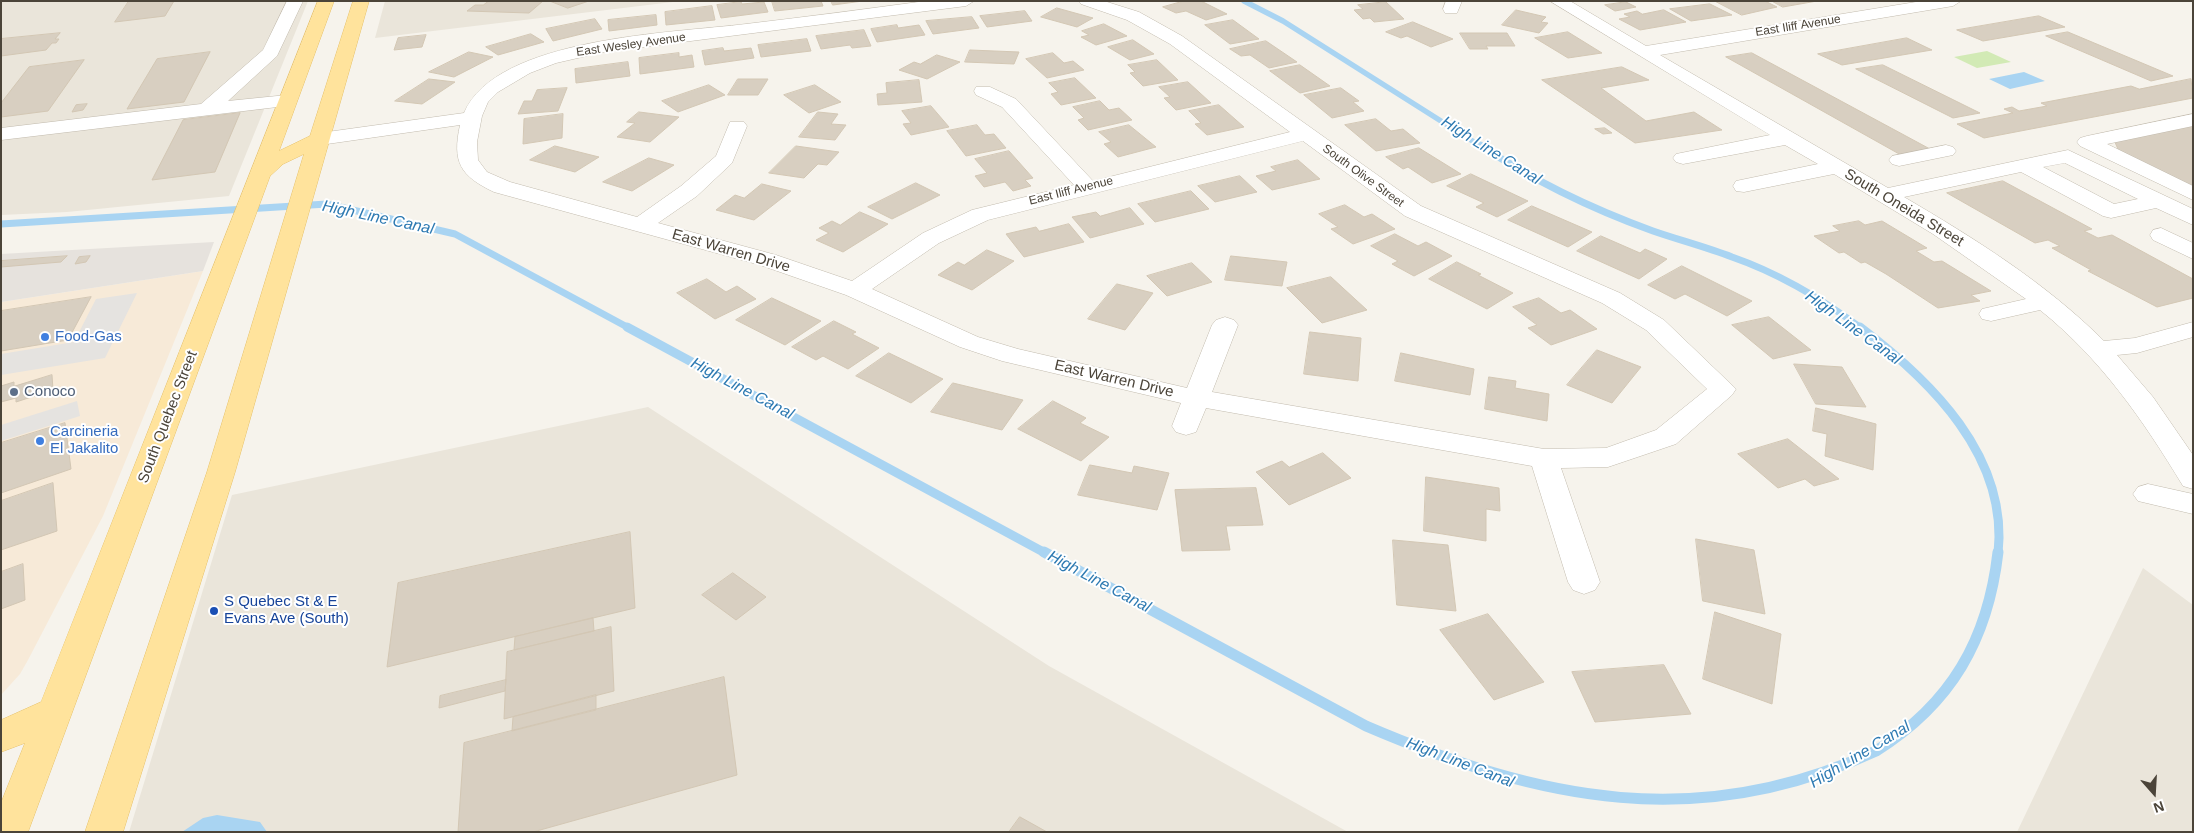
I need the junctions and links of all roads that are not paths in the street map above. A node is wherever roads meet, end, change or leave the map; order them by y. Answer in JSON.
{"nodes":[{"id":1,"x":295,"y":1,"type":"edge"},
{"id":2,"x":326,"y":1,"type":"edge"},
{"id":3,"x":361,"y":1,"type":"edge"},
{"id":4,"x":966,"y":1,"type":"edge"},
{"id":5,"x":1087,"y":1,"type":"edge"},
{"id":6,"x":1558,"y":1,"type":"edge"},
{"id":7,"x":1953,"y":1,"type":"edge"},
{"id":8,"x":1644,"y":52,"type":"junction"},
{"id":9,"x":235,"y":86,"type":"junction"},
{"id":10,"x":983,"y":91,"type":"dead end"},
{"id":11,"x":258,"y":94,"type":"junction"},
{"id":12,"x":289,"y":96,"type":"junction"},
{"id":13,"x":212,"y":104,"type":"junction"},
{"id":14,"x":470,"y":118,"type":"junction"},
{"id":15,"x":2193,"y":120,"type":"edge"},
{"id":16,"x":737,"y":126,"type":"dead end"},
{"id":17,"x":1,"y":134,"type":"edge"},
{"id":18,"x":1305,"y":134,"type":"junction"},
{"id":19,"x":1788,"y":138,"type":"junction"},
{"id":20,"x":320,"y":139,"type":"junction"},
{"id":21,"x":1946,"y":151,"type":"dead end"},
{"id":22,"x":1683,"y":158,"type":"dead end"},
{"id":23,"x":1899,"y":160,"type":"dead end"},
{"id":24,"x":2023,"y":165,"type":"junction"},
{"id":25,"x":1836,"y":167,"type":"junction"},
{"id":26,"x":260,"y":174,"type":"junction"},
{"id":27,"x":1744,"y":186,"type":"dead end"},
{"id":28,"x":1086,"y":187,"type":"junction"},
{"id":29,"x":2193,"y":194,"type":"edge"},
{"id":30,"x":1883,"y":195,"type":"junction"},
{"id":31,"x":2158,"y":201,"type":"junction"},
{"id":32,"x":2193,"y":218,"type":"edge"},
{"id":33,"x":641,"y":225,"type":"junction"},
{"id":34,"x":2160,"y":235,"type":"dead end"},
{"id":35,"x":2193,"y":252,"type":"edge"},
{"id":36,"x":855,"y":290,"type":"junction"},
{"id":37,"x":2045,"y":302,"type":"junction"},
{"id":38,"x":1991,"y":314,"type":"dead end"},
{"id":39,"x":1225,"y":325,"type":"dead end"},
{"id":40,"x":1655,"y":325,"type":"joint"},
{"id":41,"x":2193,"y":330,"type":"edge"},
{"id":42,"x":2098,"y":350,"type":"junction"},
{"id":43,"x":1196,"y":398,"type":"junction"},
{"id":44,"x":1186,"y":426,"type":"dead end"},
{"id":45,"x":1544,"y":459,"type":"junction"},
{"id":46,"x":2193,"y":479,"type":"edge"},
{"id":47,"x":2148,"y":494,"type":"dead end"},
{"id":48,"x":2193,"y":504,"type":"edge"},
{"id":49,"x":1584,"y":582,"type":"dead end"},
{"id":50,"x":55,"y":712,"type":"junction"},
{"id":51,"x":1,"y":737,"type":"edge"},
{"id":52,"x":9,"y":832,"type":"edge"},
{"id":53,"x":104,"y":832,"type":"edge"}],
"edges":[{"from":1,"to":9,"type":"street"},
{"from":2,"to":12,"type":"main road","name":"South Quebec Street"},
{"from":3,"to":20,"type":"main road"},
{"from":4,"to":14,"type":"street","name":"East Wesley Avenue"},
{"from":5,"to":18,"type":"street","name":"South Olive Street"},
{"from":6,"to":8,"type":"street","name":"South Oneida Street"},
{"from":7,"to":8,"type":"street","name":"East Iliff Avenue"},
{"from":8,"to":19,"type":"street","name":"South Oneida Street"},
{"from":9,"to":11,"type":"street"},
{"from":9,"to":13,"type":"street"},
{"from":10,"to":28,"type":"street"},
{"from":11,"to":12,"type":"street"},
{"from":11,"to":13,"type":"street"},
{"from":12,"to":13,"type":"street"},
{"from":12,"to":20,"type":"main road"},
{"from":12,"to":26,"type":"main road","name":"South Quebec Street"},
{"from":13,"to":17,"type":"street"},
{"from":14,"to":20,"type":"street"},
{"from":14,"to":33,"type":"street","name":"East Warren Drive"},
{"from":15,"to":29,"type":"street"},
{"from":16,"to":33,"type":"street"},
{"from":18,"to":28,"type":"street","name":"East Iliff Avenue"},
{"from":18,"to":40,"type":"street","name":"South Olive Street"},
{"from":19,"to":22,"type":"street"},
{"from":19,"to":25,"type":"street","name":"South Oneida Street"},
{"from":20,"to":26,"type":"main road"},
{"from":20,"to":53,"type":"main road"},
{"from":21,"to":23,"type":"street"},
{"from":24,"to":30,"type":"street"},
{"from":24,"to":31,"type":"street"},
{"from":24,"to":31,"type":"street"},
{"from":25,"to":27,"type":"street"},
{"from":25,"to":30,"type":"street","name":"South Oneida Street"},
{"from":26,"to":50,"type":"main road","name":"South Quebec Street"},
{"from":28,"to":36,"type":"street","name":"East Iliff Avenue"},
{"from":30,"to":37,"type":"street","name":"South Oneida Street"},
{"from":31,"to":32,"type":"street"},
{"from":33,"to":36,"type":"street","name":"East Warren Drive"},
{"from":34,"to":35,"type":"street"},
{"from":36,"to":43,"type":"street","name":"East Warren Drive"},
{"from":37,"to":38,"type":"street"},
{"from":37,"to":42,"type":"street","name":"South Oneida Street"},
{"from":39,"to":43,"type":"street"},
{"from":40,"to":45,"type":"street","name":"East Warren Drive"},
{"from":41,"to":42,"type":"street"},
{"from":42,"to":46,"type":"street","name":"South Oneida Street"},
{"from":43,"to":44,"type":"street"},
{"from":43,"to":45,"type":"street","name":"East Warren Drive"},
{"from":45,"to":49,"type":"street"},
{"from":47,"to":48,"type":"street"},
{"from":50,"to":51,"type":"main road"},
{"from":50,"to":52,"type":"main road","name":"South Quebec Street"}]}
